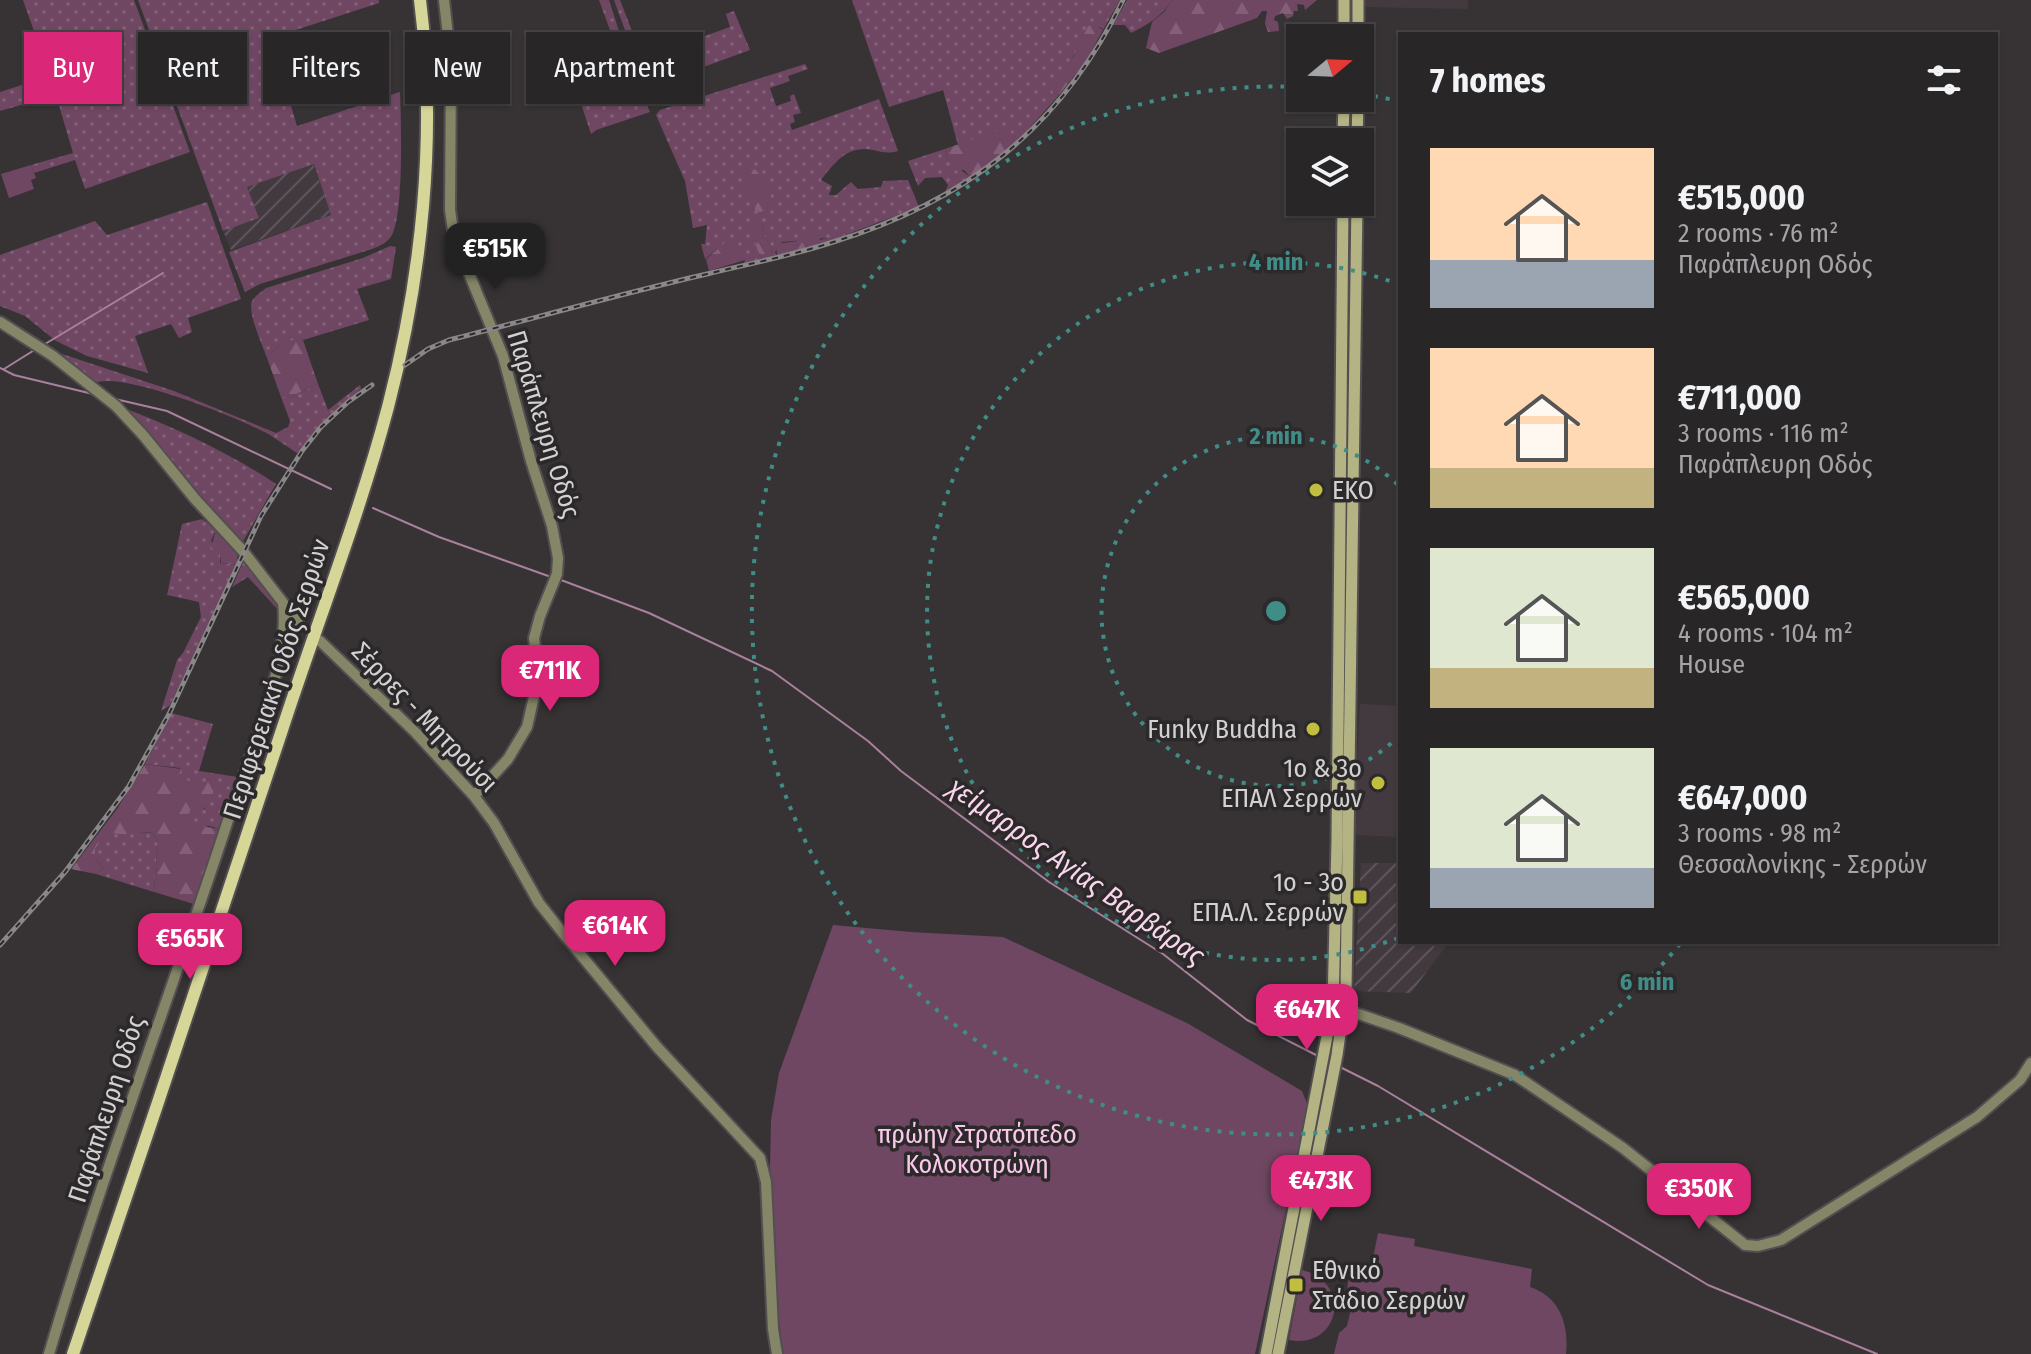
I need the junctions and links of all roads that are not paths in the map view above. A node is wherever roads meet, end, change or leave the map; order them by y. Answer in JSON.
{"nodes":[{"id":1,"x":420,"y":0,"type":"edge"},
{"id":2,"x":444,"y":0,"type":"edge"},
{"id":3,"x":1344,"y":0,"type":"edge"},
{"id":4,"x":1358,"y":0,"type":"edge"},
{"id":5,"x":1344,"y":24,"type":"edge"},
{"id":6,"x":1358,"y":24,"type":"edge"},
{"id":7,"x":1343,"y":216,"type":"edge"},
{"id":8,"x":1357,"y":216,"type":"edge"},
{"id":9,"x":0,"y":322,"type":"edge"},
{"id":10,"x":283,"y":603,"type":"junction"},
{"id":11,"x":298,"y":622,"type":"tunnel mouth"},
{"id":12,"x":320,"y":641,"type":"tunnel mouth"},
{"id":13,"x":474,"y":796,"type":"junction"},
{"id":14,"x":1344,"y":1009,"type":"junction"},
{"id":15,"x":1335,"y":1031,"type":"junction"},
{"id":16,"x":2031,"y":1063,"type":"edge"},
{"id":17,"x":1325,"y":1084,"type":"junction"},
{"id":18,"x":49,"y":1354,"type":"edge"},
{"id":19,"x":73,"y":1354,"type":"edge"},
{"id":20,"x":777,"y":1354,"type":"edge"},
{"id":21,"x":1266,"y":1354,"type":"edge"},
{"id":22,"x":1278,"y":1354,"type":"edge"}],
"edges":[{"from":1,"to":19,"type":"main road","name":"Περιφερειακή Οδός Σερρών"},
{"from":2,"to":13,"type":"street","name":"Παράπλευρη Οδός"},
{"from":3,"to":5,"type":"main road"},
{"from":4,"to":6,"type":"main road"},
{"from":7,"to":15,"type":"main road"},
{"from":8,"to":14,"type":"main road"},
{"from":9,"to":10,"type":"street"},
{"from":10,"to":11,"type":"street"},
{"from":10,"to":18,"type":"street","name":"Παράπλευρη Οδός"},
{"from":12,"to":13,"type":"street","name":"Σέρρες - Μητρούσι"},
{"from":13,"to":20,"type":"street","name":"Σέρρες - Μητρούσι"},
{"from":14,"to":15,"type":"main road"},
{"from":14,"to":16,"type":"street"},
{"from":15,"to":17,"type":"main road"},
{"from":17,"to":21,"type":"main road"},
{"from":17,"to":22,"type":"main road"}]}
